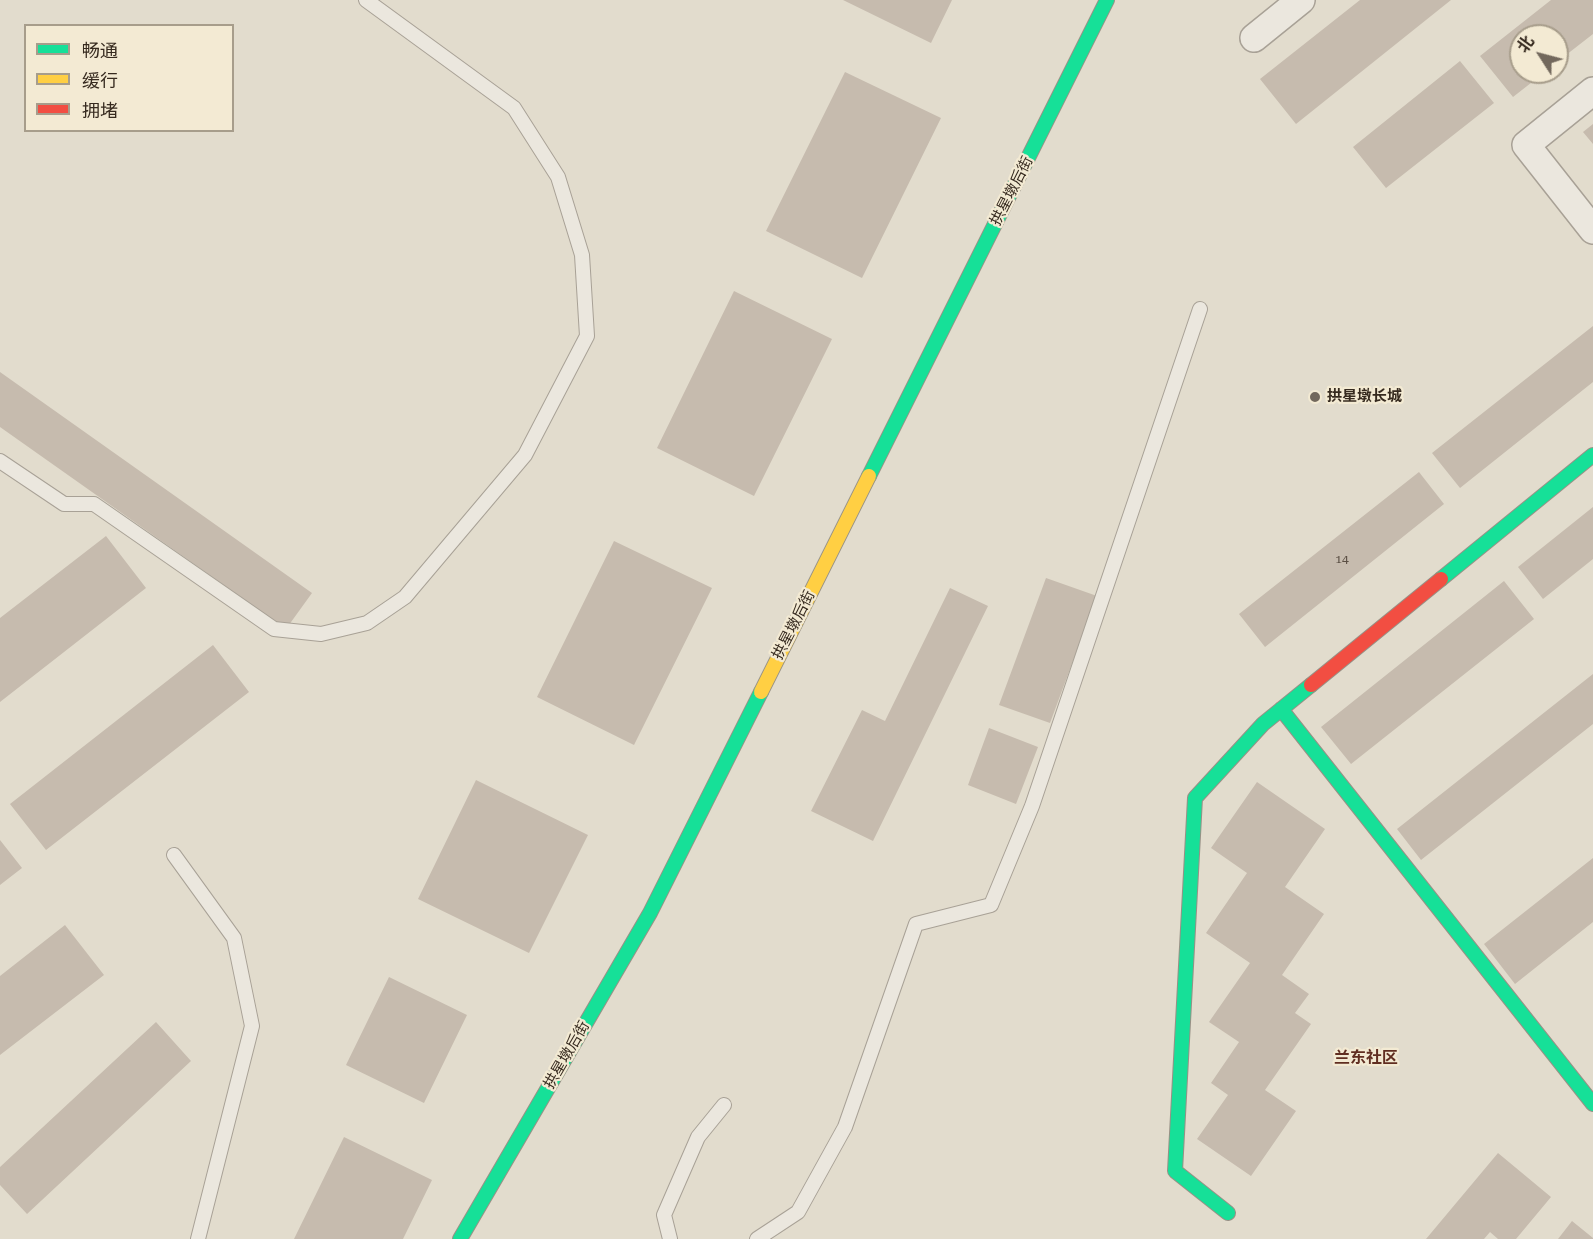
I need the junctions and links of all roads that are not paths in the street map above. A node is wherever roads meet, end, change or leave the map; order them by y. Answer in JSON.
{"nodes":[{"id":1,"x":366,"y":0,"type":"edge"},
{"id":2,"x":1107,"y":0,"type":"edge"},
{"id":3,"x":1301,"y":0,"type":"edge"},
{"id":4,"x":1254,"y":38,"type":"dead end"},
{"id":5,"x":1593,"y":91,"type":"edge"},
{"id":6,"x":1593,"y":230,"type":"edge"},
{"id":7,"x":1200,"y":309,"type":"dead end"},
{"id":8,"x":1593,"y":455,"type":"edge"},
{"id":9,"x":0,"y":461,"type":"edge"},
{"id":10,"x":1281,"y":709,"type":"junction"},
{"id":11,"x":174,"y":855,"type":"dead end"},
{"id":12,"x":1593,"y":1104,"type":"edge"},
{"id":13,"x":724,"y":1105,"type":"dead end"},
{"id":14,"x":1228,"y":1213,"type":"dead end"},
{"id":15,"x":198,"y":1239,"type":"edge"},
{"id":16,"x":460,"y":1239,"type":"edge"},
{"id":17,"x":670,"y":1239,"type":"edge"},
{"id":18,"x":757,"y":1239,"type":"edge"}],
"edges":[{"from":1,"to":9,"type":"lane"},
{"from":2,"to":16,"type":"street","name":"拱星墩后街"},
{"from":3,"to":4,"type":"street"},
{"from":5,"to":6,"type":"street"},
{"from":7,"to":18,"type":"lane"},
{"from":8,"to":10,"type":"street"},
{"from":10,"to":12,"type":"street"},
{"from":10,"to":14,"type":"street"},
{"from":11,"to":15,"type":"lane"},
{"from":13,"to":17,"type":"lane"}]}
